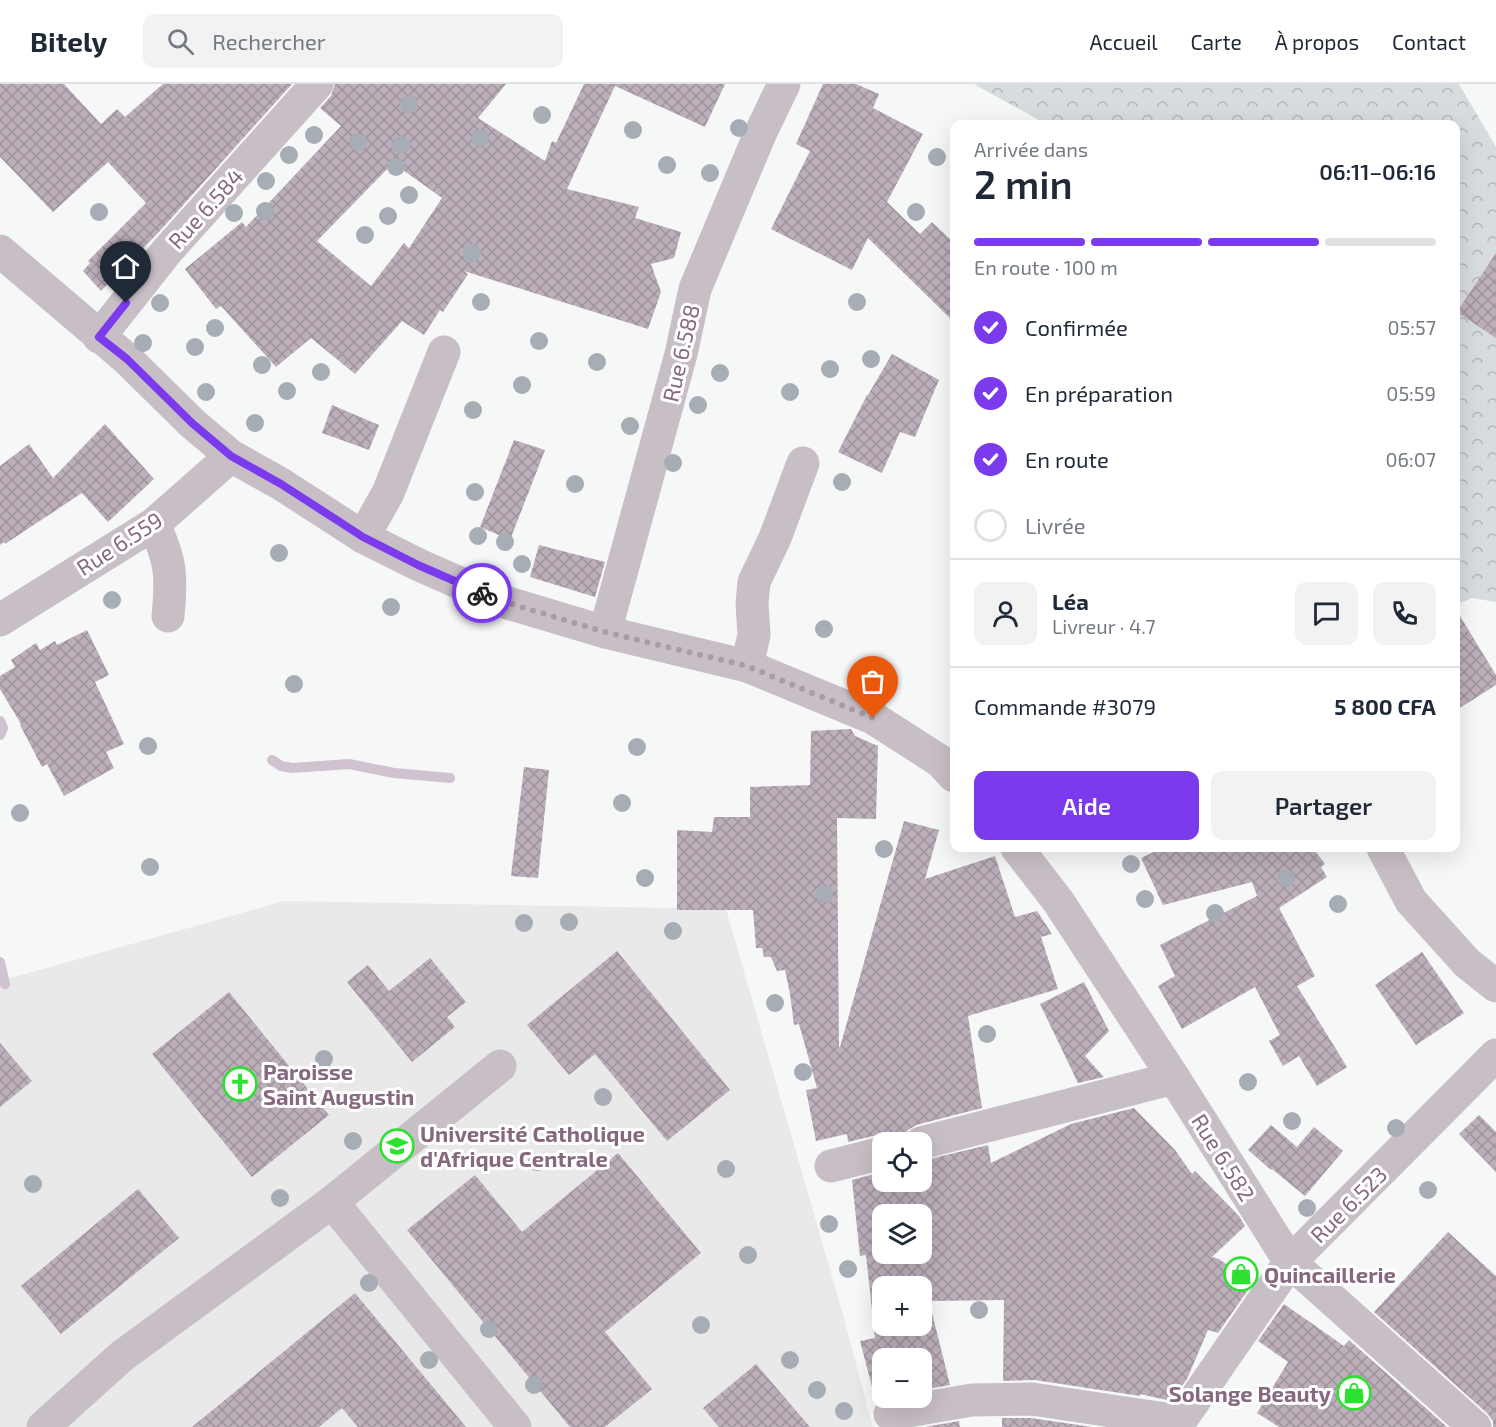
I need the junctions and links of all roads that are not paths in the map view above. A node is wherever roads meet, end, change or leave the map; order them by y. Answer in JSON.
{"nodes":[{"id":1,"x":317,"y":84,"type":"edge"},
{"id":2,"x":784,"y":84,"type":"edge"},
{"id":3,"x":0,"y":251,"type":"edge"},
{"id":4,"x":99,"y":337,"type":"junction"},
{"id":5,"x":444,"y":352,"type":"dead end"},
{"id":6,"x":231,"y":456,"type":"junction"},
{"id":7,"x":803,"y":463,"type":"dead end"},
{"id":8,"x":154,"y":524,"type":"junction"},
{"id":9,"x":363,"y":537,"type":"junction"},
{"id":10,"x":168,"y":616,"type":"dead end"},
{"id":11,"x":0,"y":620,"type":"edge"},
{"id":12,"x":605,"y":632,"type":"junction"},
{"id":13,"x":747,"y":666,"type":"junction"},
{"id":14,"x":950,"y":772,"type":"edge"},
{"id":15,"x":1020,"y":852,"type":"edge"},
{"id":16,"x":1385,"y":852,"type":"edge"},
{"id":17,"x":1496,"y":986,"type":"edge"},
{"id":18,"x":1496,"y":1055,"type":"edge"},
{"id":19,"x":500,"y":1066,"type":"dead end"},
{"id":20,"x":1174,"y":1078,"type":"junction"},
{"id":21,"x":932,"y":1140,"type":"edge"},
{"id":22,"x":872,"y":1156,"type":"edge"},
{"id":23,"x":831,"y":1166,"type":"dead end"},
{"id":24,"x":332,"y":1202,"type":"junction"},
{"id":25,"x":1290,"y":1262,"type":"junction"},
{"id":26,"x":890,"y":1414,"type":"dead end"},
{"id":27,"x":1178,"y":1424,"type":"edge"},
{"id":28,"x":43,"y":1427,"type":"edge"},
{"id":29,"x":515,"y":1427,"type":"edge"},
{"id":30,"x":1475,"y":1427,"type":"edge"}],
"edges":[{"from":1,"to":4,"type":"street","name":"Rue 6.584"},
{"from":2,"to":12,"type":"street","name":"Rue 6.588"},
{"from":3,"to":4,"type":"street"},
{"from":4,"to":6,"type":"street"},
{"from":5,"to":9,"type":"street"},
{"from":6,"to":8,"type":"street","name":"Rue 6.559"},
{"from":6,"to":9,"type":"street"},
{"from":7,"to":13,"type":"street"},
{"from":8,"to":10,"type":"street"},
{"from":8,"to":11,"type":"street","name":"Rue 6.559"},
{"from":9,"to":12,"type":"street"},
{"from":12,"to":13,"type":"street"},
{"from":13,"to":14,"type":"street"},
{"from":15,"to":20,"type":"street","name":"Rue 6.582"},
{"from":16,"to":17,"type":"street"},
{"from":18,"to":25,"type":"street","name":"Rue 6.523"},
{"from":19,"to":24,"type":"street"},
{"from":20,"to":21,"type":"street"},
{"from":20,"to":25,"type":"street","name":"Rue 6.582"},
{"from":22,"to":23,"type":"street"},
{"from":24,"to":28,"type":"street"},
{"from":24,"to":29,"type":"street"},
{"from":25,"to":27,"type":"street","name":"Rue 6.523"},
{"from":25,"to":30,"type":"street","name":"Rue 6.582"},
{"from":26,"to":27,"type":"street"}]}
